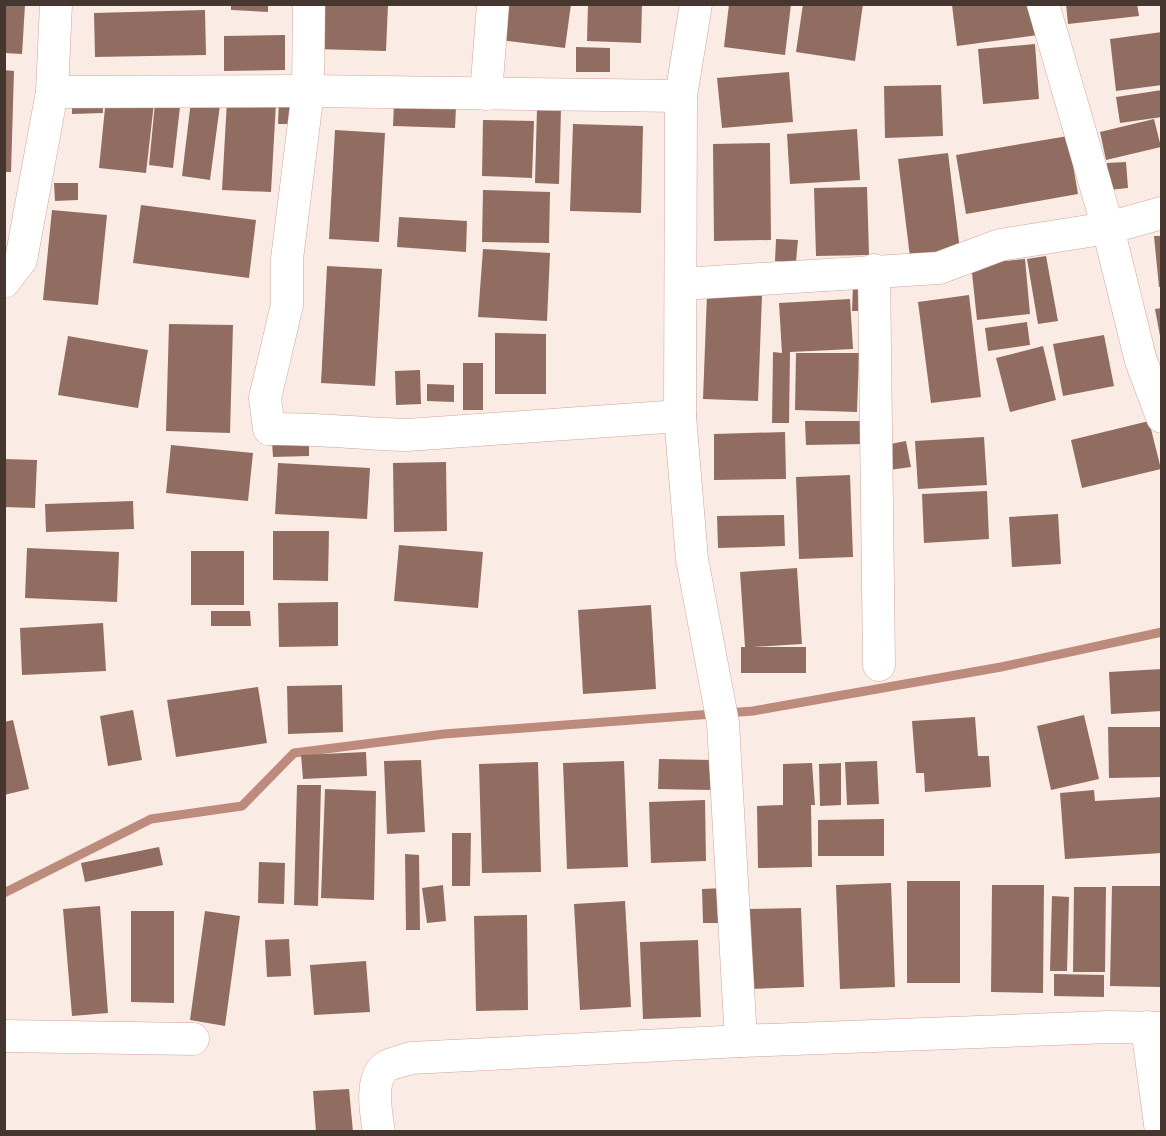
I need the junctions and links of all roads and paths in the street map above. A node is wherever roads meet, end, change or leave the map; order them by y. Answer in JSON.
{"nodes":[{"id":1,"x":56,"y":4,"type":"edge"},
{"id":2,"x":309,"y":4,"type":"edge"},
{"id":3,"x":493,"y":4,"type":"edge"},
{"id":4,"x":696,"y":4,"type":"edge"},
{"id":5,"x":1043,"y":4,"type":"edge"},
{"id":6,"x":308,"y":91,"type":"junction"},
{"id":7,"x":52,"y":93,"type":"junction"},
{"id":8,"x":486,"y":94,"type":"junction"},
{"id":9,"x":681,"y":96,"type":"junction"},
{"id":10,"x":1161,"y":213,"type":"edge"},
{"id":11,"x":1108,"y":228,"type":"junction"},
{"id":12,"x":874,"y":270,"type":"junction"},
{"id":13,"x":4,"y":282,"type":"edge"},
{"id":14,"x":681,"y":284,"type":"junction"},
{"id":15,"x":680,"y":416,"type":"junction"},
{"id":16,"x":1161,"y":417,"type":"edge"},
{"id":17,"x":879,"y":665,"type":"dead end"},
{"id":18,"x":1154,"y":1028,"type":"edge"},
{"id":19,"x":4,"y":1035,"type":"edge"},
{"id":20,"x":193,"y":1039,"type":"dead end"},
{"id":21,"x":741,"y":1041,"type":"junction"},
{"id":22,"x":379,"y":1131,"type":"edge"},
{"id":23,"x":1161,"y":1131,"type":"edge"}],
"edges":[{"from":1,"to":7,"type":"street"},
{"from":2,"to":6,"type":"street"},
{"from":3,"to":8,"type":"street"},
{"from":4,"to":9,"type":"street"},
{"from":5,"to":11,"type":"street"},
{"from":6,"to":7,"type":"street"},
{"from":6,"to":8,"type":"street"},
{"from":6,"to":15,"type":"street"},
{"from":7,"to":13,"type":"street"},
{"from":8,"to":9,"type":"street"},
{"from":9,"to":14,"type":"street"},
{"from":10,"to":11,"type":"street"},
{"from":11,"to":12,"type":"street"},
{"from":11,"to":16,"type":"street"},
{"from":12,"to":14,"type":"street"},
{"from":12,"to":17,"type":"street"},
{"from":14,"to":15,"type":"street"},
{"from":15,"to":21,"type":"street"},
{"from":18,"to":21,"type":"street"},
{"from":18,"to":23,"type":"street"},
{"from":19,"to":20,"type":"street"},
{"from":21,"to":22,"type":"street"}]}
